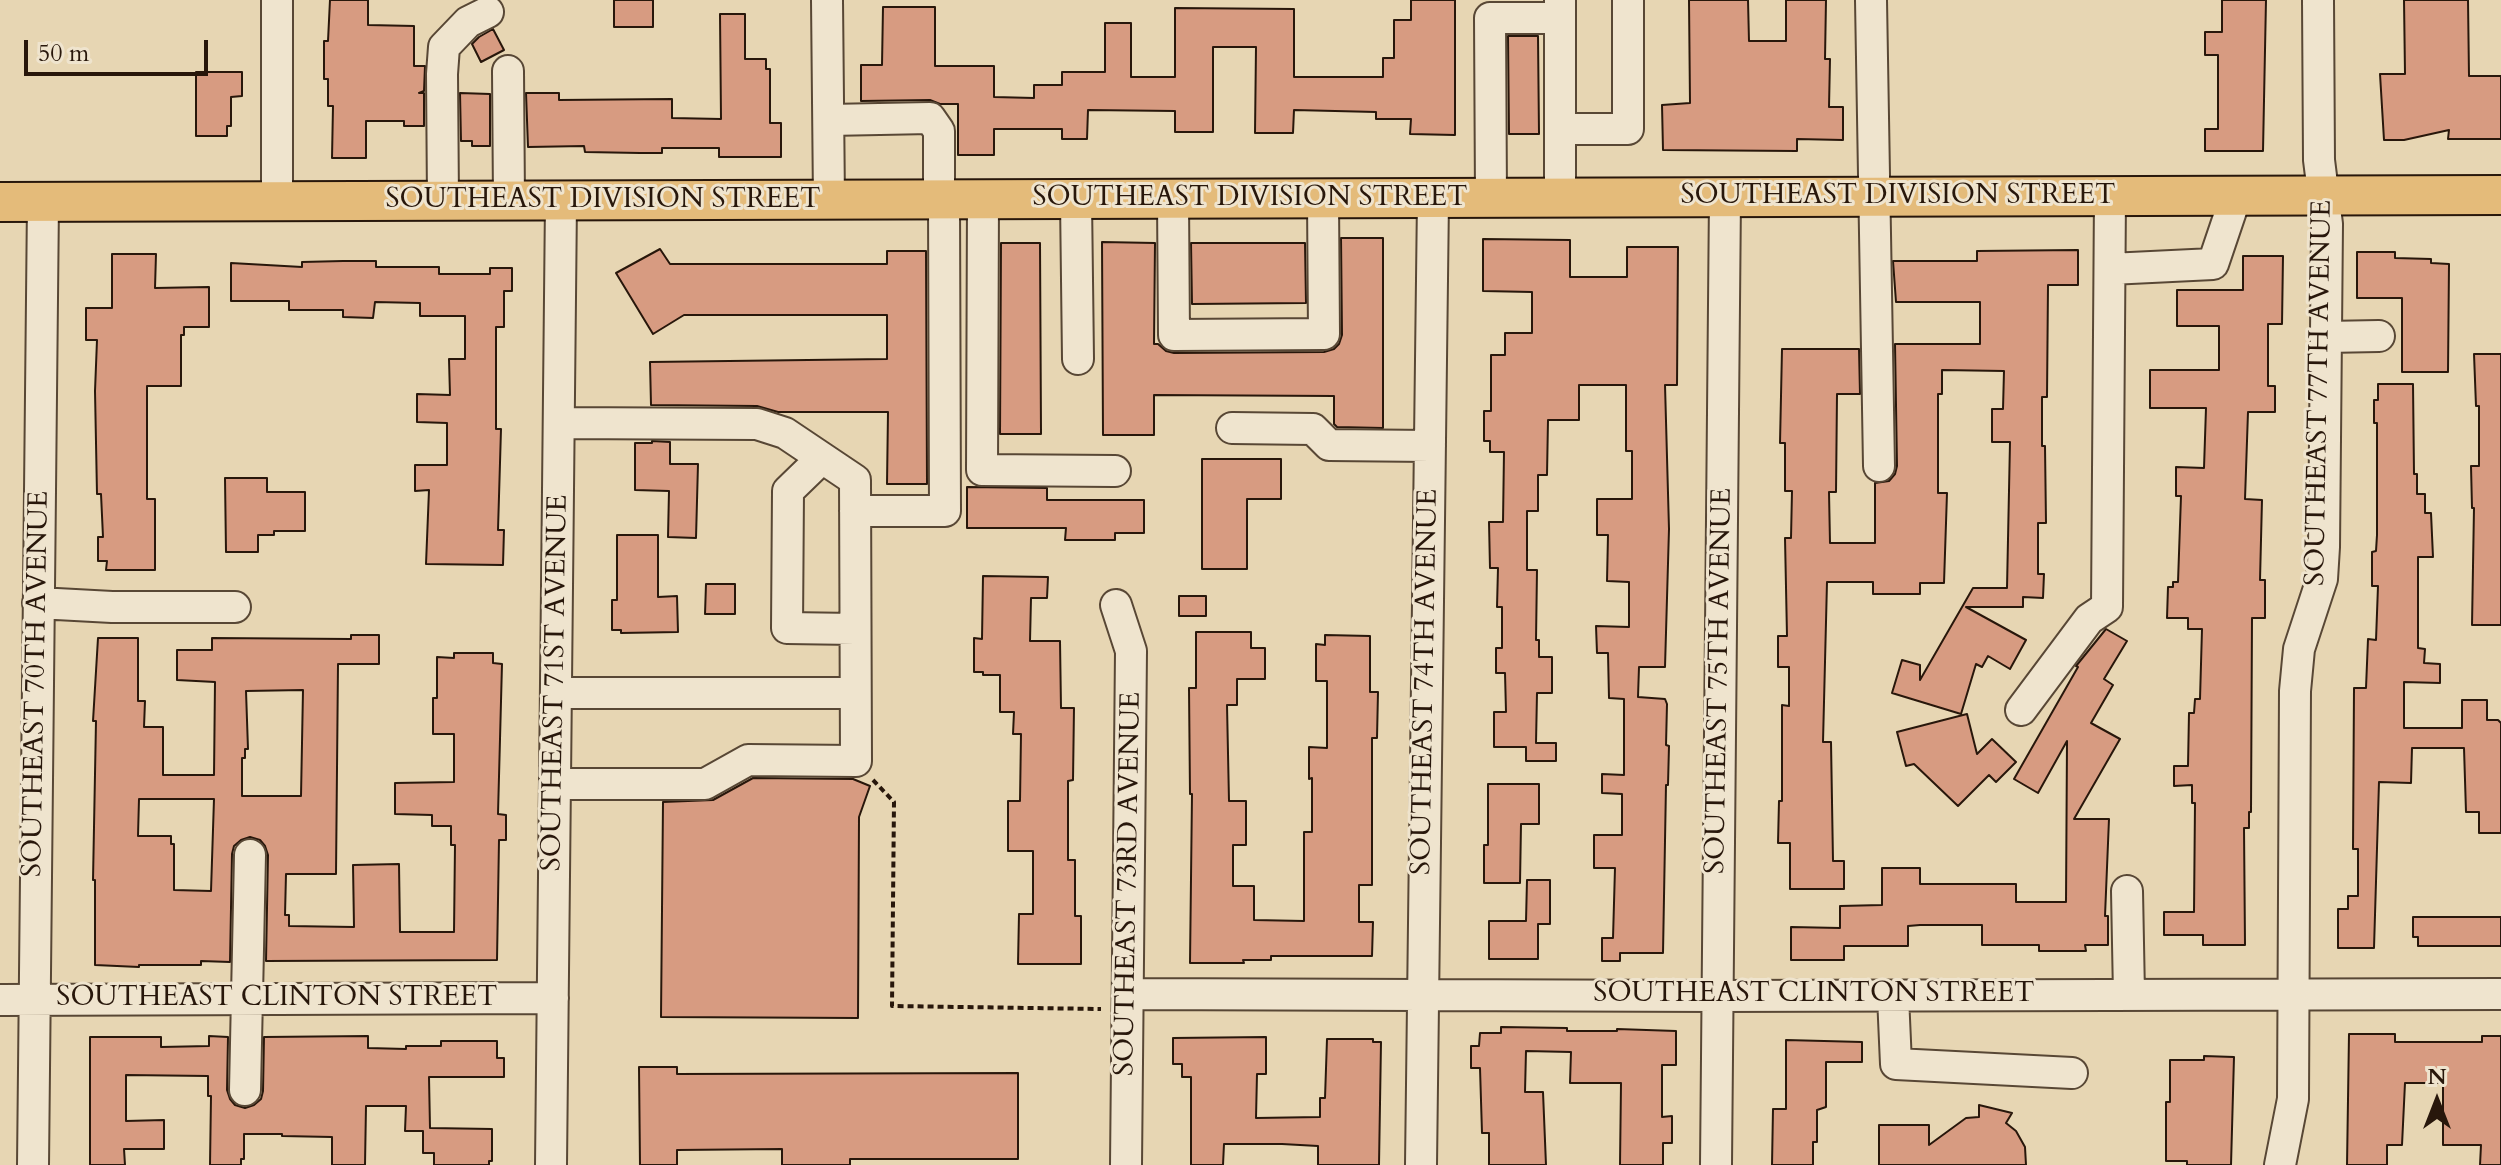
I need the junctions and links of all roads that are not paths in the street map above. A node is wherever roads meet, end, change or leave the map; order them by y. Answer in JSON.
{"nodes":[{"id":1,"x":277,"y":0,"type":"edge"},
{"id":2,"x":827,"y":0,"type":"edge"},
{"id":3,"x":1628,"y":0,"type":"edge"},
{"id":4,"x":1871,"y":0,"type":"edge"},
{"id":5,"x":2318,"y":0,"type":"edge"},
{"id":6,"x":1560,"y":9,"type":"edge"},
{"id":7,"x":488,"y":12,"type":"dead end"},
{"id":8,"x":508,"y":71,"type":"dead end"},
{"id":9,"x":829,"y":120,"type":"junction"},
{"id":10,"x":1560,"y":129,"type":"junction"},
{"id":11,"x":2323,"y":195,"type":"junction"},
{"id":12,"x":2501,"y":195,"type":"edge"},
{"id":13,"x":2110,"y":196,"type":"junction"},
{"id":14,"x":2236,"y":196,"type":"junction"},
{"id":15,"x":1725,"y":197,"type":"junction"},
{"id":16,"x":1875,"y":197,"type":"junction"},
{"id":17,"x":1491,"y":198,"type":"junction"},
{"id":18,"x":1560,"y":198,"type":"junction"},
{"id":19,"x":1173,"y":199,"type":"junction"},
{"id":20,"x":1323,"y":199,"type":"junction"},
{"id":21,"x":1433,"y":199,"type":"junction"},
{"id":22,"x":942,"y":200,"type":"junction"},
{"id":23,"x":983,"y":200,"type":"junction"},
{"id":24,"x":1076,"y":200,"type":"junction"},
{"id":25,"x":443,"y":201,"type":"junction"},
{"id":26,"x":509,"y":201,"type":"junction"},
{"id":27,"x":561,"y":201,"type":"junction"},
{"id":28,"x":829,"y":201,"type":"junction"},
{"id":29,"x":0,"y":202,"type":"edge"},
{"id":30,"x":43,"y":202,"type":"junction"},
{"id":31,"x":277,"y":202,"type":"junction"},
{"id":32,"x":2110,"y":269,"type":"junction"},
{"id":33,"x":2379,"y":336,"type":"dead end"},
{"id":34,"x":2326,"y":337,"type":"junction"},
{"id":35,"x":1078,"y":359,"type":"dead end"},
{"id":36,"x":559,"y":423,"type":"junction"},
{"id":37,"x":1232,"y":428,"type":"dead end"},
{"id":38,"x":1430,"y":446,"type":"junction"},
{"id":39,"x":822,"y":458,"type":"junction"},
{"id":40,"x":1879,"y":466,"type":"dead end"},
{"id":41,"x":1115,"y":471,"type":"dead end"},
{"id":42,"x":855,"y":511,"type":"junction"},
{"id":43,"x":38,"y":603,"type":"junction"},
{"id":44,"x":1116,"y":605,"type":"dead end"},
{"id":45,"x":235,"y":607,"type":"dead end"},
{"id":46,"x":855,"y":629,"type":"junction"},
{"id":47,"x":556,"y":693,"type":"junction"},
{"id":48,"x":855,"y":693,"type":"junction"},
{"id":49,"x":2021,"y":710,"type":"dead end"},
{"id":50,"x":555,"y":784,"type":"junction"},
{"id":51,"x":250,"y":855,"type":"dead end"},
{"id":52,"x":2127,"y":891,"type":"dead end"},
{"id":53,"x":1422,"y":994,"type":"junction"},
{"id":54,"x":2501,"y":994,"type":"edge"},
{"id":55,"x":2129,"y":995,"type":"junction"},
{"id":56,"x":2294,"y":995,"type":"junction"},
{"id":57,"x":1717,"y":996,"type":"junction"},
{"id":58,"x":1893,"y":996,"type":"junction"},
{"id":59,"x":553,"y":998,"type":"junction"},
{"id":60,"x":0,"y":1000,"type":"edge"},
{"id":61,"x":33,"y":1000,"type":"junction"},
{"id":62,"x":247,"y":1000,"type":"junction"},
{"id":63,"x":1128,"y":1002,"type":"junction"},
{"id":64,"x":2072,"y":1073,"type":"dead end"},
{"id":65,"x":245,"y":1090,"type":"dead end"},
{"id":66,"x":33,"y":1165,"type":"edge"},
{"id":67,"x":551,"y":1165,"type":"edge"},
{"id":68,"x":1126,"y":1165,"type":"edge"},
{"id":69,"x":1421,"y":1165,"type":"edge"},
{"id":70,"x":1716,"y":1165,"type":"edge"},
{"id":71,"x":2280,"y":1165,"type":"edge"}],
"edges":[{"from":1,"to":31,"type":"street"},
{"from":2,"to":9,"type":"street"},
{"from":3,"to":10,"type":"street"},
{"from":4,"to":16,"type":"street"},
{"from":5,"to":11,"type":"street","name":"SOUTHEAST 77TH AVENUE"},
{"from":6,"to":10,"type":"street"},
{"from":6,"to":17,"type":"street"},
{"from":7,"to":25,"type":"street"},
{"from":8,"to":26,"type":"street"},
{"from":9,"to":22,"type":"street"},
{"from":9,"to":28,"type":"street"},
{"from":10,"to":18,"type":"street"},
{"from":11,"to":12,"type":"main road","name":"SOUTHEAST DIVISION STREET"},
{"from":11,"to":14,"type":"main road","name":"SOUTHEAST DIVISION STREET"},
{"from":11,"to":34,"type":"street","name":"SOUTHEAST 77TH AVENUE"},
{"from":13,"to":14,"type":"main road","name":"SOUTHEAST DIVISION STREET"},
{"from":13,"to":16,"type":"main road","name":"SOUTHEAST DIVISION STREET"},
{"from":13,"to":32,"type":"street"},
{"from":14,"to":32,"type":"street"},
{"from":15,"to":16,"type":"main road","name":"SOUTHEAST DIVISION STREET"},
{"from":15,"to":18,"type":"main road","name":"SOUTHEAST DIVISION STREET"},
{"from":15,"to":57,"type":"street","name":"SOUTHEAST 75TH AVENUE"},
{"from":16,"to":40,"type":"street"},
{"from":17,"to":18,"type":"main road","name":"SOUTHEAST DIVISION STREET"},
{"from":17,"to":21,"type":"main road","name":"SOUTHEAST DIVISION STREET"},
{"from":19,"to":20,"type":"main road","name":"SOUTHEAST DIVISION STREET"},
{"from":19,"to":20,"type":"street"},
{"from":19,"to":24,"type":"main road","name":"SOUTHEAST DIVISION STREET"},
{"from":20,"to":21,"type":"main road","name":"SOUTHEAST DIVISION STREET"},
{"from":21,"to":38,"type":"street","name":"SOUTHEAST 74TH AVENUE"},
{"from":22,"to":23,"type":"main road","name":"SOUTHEAST DIVISION STREET"},
{"from":22,"to":28,"type":"main road","name":"SOUTHEAST DIVISION STREET"},
{"from":22,"to":42,"type":"street"},
{"from":23,"to":24,"type":"main road","name":"SOUTHEAST DIVISION STREET"},
{"from":23,"to":41,"type":"street"},
{"from":24,"to":35,"type":"street"},
{"from":25,"to":26,"type":"main road","name":"SOUTHEAST DIVISION STREET"},
{"from":25,"to":31,"type":"main road","name":"SOUTHEAST DIVISION STREET"},
{"from":26,"to":27,"type":"main road","name":"SOUTHEAST DIVISION STREET"},
{"from":27,"to":28,"type":"main road","name":"SOUTHEAST DIVISION STREET"},
{"from":27,"to":36,"type":"street","name":"SOUTHEAST 71ST AVENUE"},
{"from":29,"to":30,"type":"main road","name":"SOUTHEAST DIVISION STREET"},
{"from":30,"to":31,"type":"main road","name":"SOUTHEAST DIVISION STREET"},
{"from":30,"to":43,"type":"street","name":"SOUTHEAST 70TH AVENUE"},
{"from":32,"to":49,"type":"street"},
{"from":33,"to":34,"type":"street"},
{"from":34,"to":56,"type":"street","name":"SOUTHEAST 77TH AVENUE"},
{"from":36,"to":39,"type":"street"},
{"from":36,"to":47,"type":"street","name":"SOUTHEAST 71ST AVENUE"},
{"from":37,"to":38,"type":"street"},
{"from":38,"to":53,"type":"street","name":"SOUTHEAST 74TH AVENUE"},
{"from":39,"to":42,"type":"street"},
{"from":39,"to":46,"type":"street"},
{"from":42,"to":46,"type":"street"},
{"from":43,"to":45,"type":"street"},
{"from":43,"to":61,"type":"street","name":"SOUTHEAST 70TH AVENUE"},
{"from":44,"to":63,"type":"street","name":"SOUTHEAST 73RD AVENUE"},
{"from":46,"to":48,"type":"street"},
{"from":47,"to":48,"type":"street"},
{"from":47,"to":50,"type":"street","name":"SOUTHEAST 71ST AVENUE"},
{"from":48,"to":50,"type":"street"},
{"from":50,"to":59,"type":"street","name":"SOUTHEAST 71ST AVENUE"},
{"from":51,"to":62,"type":"street"},
{"from":52,"to":55,"type":"street"},
{"from":53,"to":57,"type":"street","name":"SOUTHEAST CLINTON STREET"},
{"from":53,"to":63,"type":"street","name":"SOUTHEAST CLINTON STREET"},
{"from":53,"to":69,"type":"street","name":"SOUTHEAST 74TH AVENUE"},
{"from":54,"to":56,"type":"street","name":"SOUTHEAST CLINTON STREET"},
{"from":55,"to":56,"type":"street","name":"SOUTHEAST CLINTON STREET"},
{"from":55,"to":58,"type":"street","name":"SOUTHEAST CLINTON STREET"},
{"from":56,"to":71,"type":"street","name":"SOUTHEAST 77TH AVENUE"},
{"from":57,"to":58,"type":"street","name":"SOUTHEAST CLINTON STREET"},
{"from":57,"to":70,"type":"street","name":"SOUTHEAST 75TH AVENUE"},
{"from":58,"to":64,"type":"street"},
{"from":59,"to":62,"type":"street","name":"SOUTHEAST CLINTON STREET"},
{"from":59,"to":67,"type":"street","name":"SOUTHEAST 71ST AVENUE"},
{"from":60,"to":61,"type":"street","name":"SOUTHEAST CLINTON STREET"},
{"from":61,"to":62,"type":"street","name":"SOUTHEAST CLINTON STREET"},
{"from":61,"to":66,"type":"street","name":"SOUTHEAST 70TH AVENUE"},
{"from":62,"to":65,"type":"street"},
{"from":63,"to":68,"type":"street","name":"SOUTHEAST 73RD AVENUE"}]}
